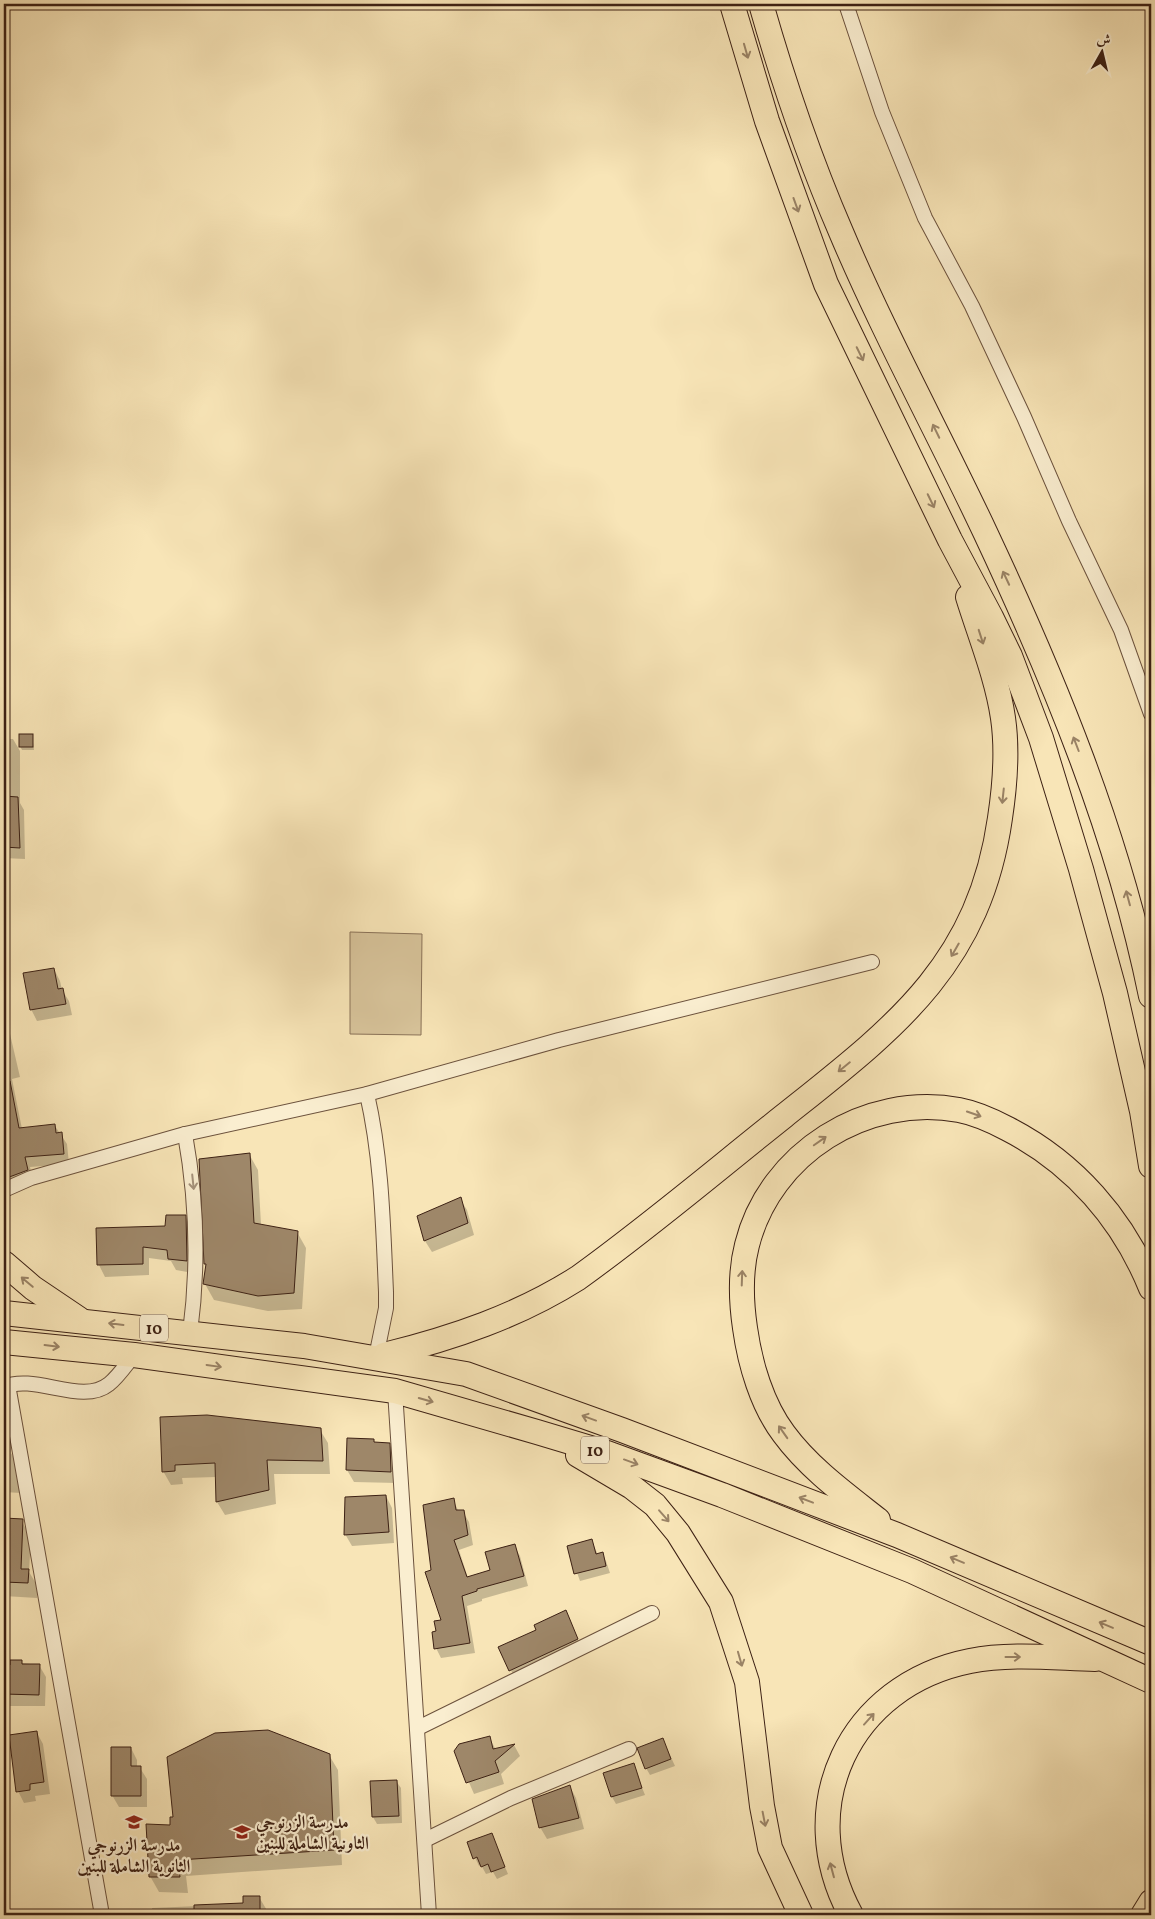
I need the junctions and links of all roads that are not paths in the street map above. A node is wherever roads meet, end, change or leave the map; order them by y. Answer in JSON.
{"nodes":[{"id":1,"x":732,"y":4,"type":"edge"},
{"id":2,"x":761,"y":4,"type":"edge"},
{"id":3,"x":846,"y":4,"type":"edge"},
{"id":4,"x":950,"y":540,"type":"junction"},
{"id":5,"x":1151,"y":714,"type":"edge"},
{"id":6,"x":1135,"y":924,"type":"junction"},
{"id":7,"x":1151,"y":958,"type":"edge"},
{"id":8,"x":872,"y":962,"type":"dead end"},
{"id":9,"x":1151,"y":996,"type":"edge"},
{"id":10,"x":367,"y":1094,"type":"junction"},
{"id":11,"x":185,"y":1134,"type":"junction"},
{"id":12,"x":1151,"y":1166,"type":"edge"},
{"id":13,"x":4,"y":1190,"type":"edge"},
{"id":14,"x":4,"y":1263,"type":"edge"},
{"id":15,"x":1151,"y":1288,"type":"edge"},
{"id":16,"x":4,"y":1313,"type":"edge"},
{"id":17,"x":80,"y":1320,"type":"junction"},
{"id":18,"x":190,"y":1333,"type":"junction"},
{"id":19,"x":6,"y":1344,"type":"edge"},
{"id":20,"x":134,"y":1356,"type":"junction"},
{"id":21,"x":376,"y":1357,"type":"junction"},
{"id":22,"x":6,"y":1386,"type":"edge"},
{"id":23,"x":395,"y":1391,"type":"junction"},
{"id":24,"x":537,"y":1432,"type":"junction"},
{"id":25,"x":897,"y":1535,"type":"junction"},
{"id":26,"x":652,"y":1613,"type":"dead end"},
{"id":27,"x":1151,"y":1643,"type":"edge"},
{"id":28,"x":1106,"y":1660,"type":"junction"},
{"id":29,"x":1151,"y":1681,"type":"edge"},
{"id":30,"x":418,"y":1728,"type":"junction"},
{"id":31,"x":629,"y":1749,"type":"dead end"},
{"id":32,"x":425,"y":1840,"type":"junction"},
{"id":33,"x":1151,"y":1902,"type":"edge"},
{"id":34,"x":102,"y":1915,"type":"edge"},
{"id":35,"x":429,"y":1915,"type":"edge"},
{"id":36,"x":801,"y":1915,"type":"edge"},
{"id":37,"x":851,"y":1915,"type":"edge"},
{"id":38,"x":1143,"y":1915,"type":"edge"}],
"edges":[{"from":1,"to":4,"type":"highway","one_way":true},
{"from":6,"to":2,"type":"highway","one_way":true},
{"from":3,"to":5,"type":"street"},
{"from":4,"to":12,"type":"highway"},
{"from":4,"to":21,"type":"highway","one_way":true},
{"from":6,"to":7,"type":"highway"},
{"from":6,"to":9,"type":"highway"},
{"from":8,"to":10,"type":"street"},
{"from":10,"to":11,"type":"street"},
{"from":10,"to":21,"type":"street"},
{"from":11,"to":13,"type":"street"},
{"from":11,"to":18,"type":"street","one_way":true},
{"from":17,"to":14,"type":"highway","one_way":true},
{"from":25,"to":15,"type":"highway","one_way":true},
{"from":16,"to":17,"type":"highway","number":"10"},
{"from":18,"to":17,"type":"highway","number":"10","one_way":true},
{"from":18,"to":21,"type":"highway","number":"10"},
{"from":19,"to":20,"type":"highway","number":"10","one_way":true},
{"from":20,"to":22,"type":"street"},
{"from":20,"to":23,"type":"highway","number":"10","one_way":true},
{"from":25,"to":21,"type":"highway","number":"10","one_way":true},
{"from":22,"to":34,"type":"street"},
{"from":23,"to":24,"type":"highway","number":"10","one_way":true},
{"from":23,"to":30,"type":"street"},
{"from":24,"to":28,"type":"highway","number":"10","one_way":true},
{"from":24,"to":36,"type":"highway","one_way":true},
{"from":27,"to":25,"type":"highway","number":"10","one_way":true},
{"from":26,"to":30,"type":"street"},
{"from":28,"to":29,"type":"highway","number":"10"},
{"from":37,"to":28,"type":"highway","one_way":true},
{"from":30,"to":32,"type":"street"},
{"from":31,"to":32,"type":"street"},
{"from":32,"to":35,"type":"street"},
{"from":33,"to":38,"type":"highway"}]}
